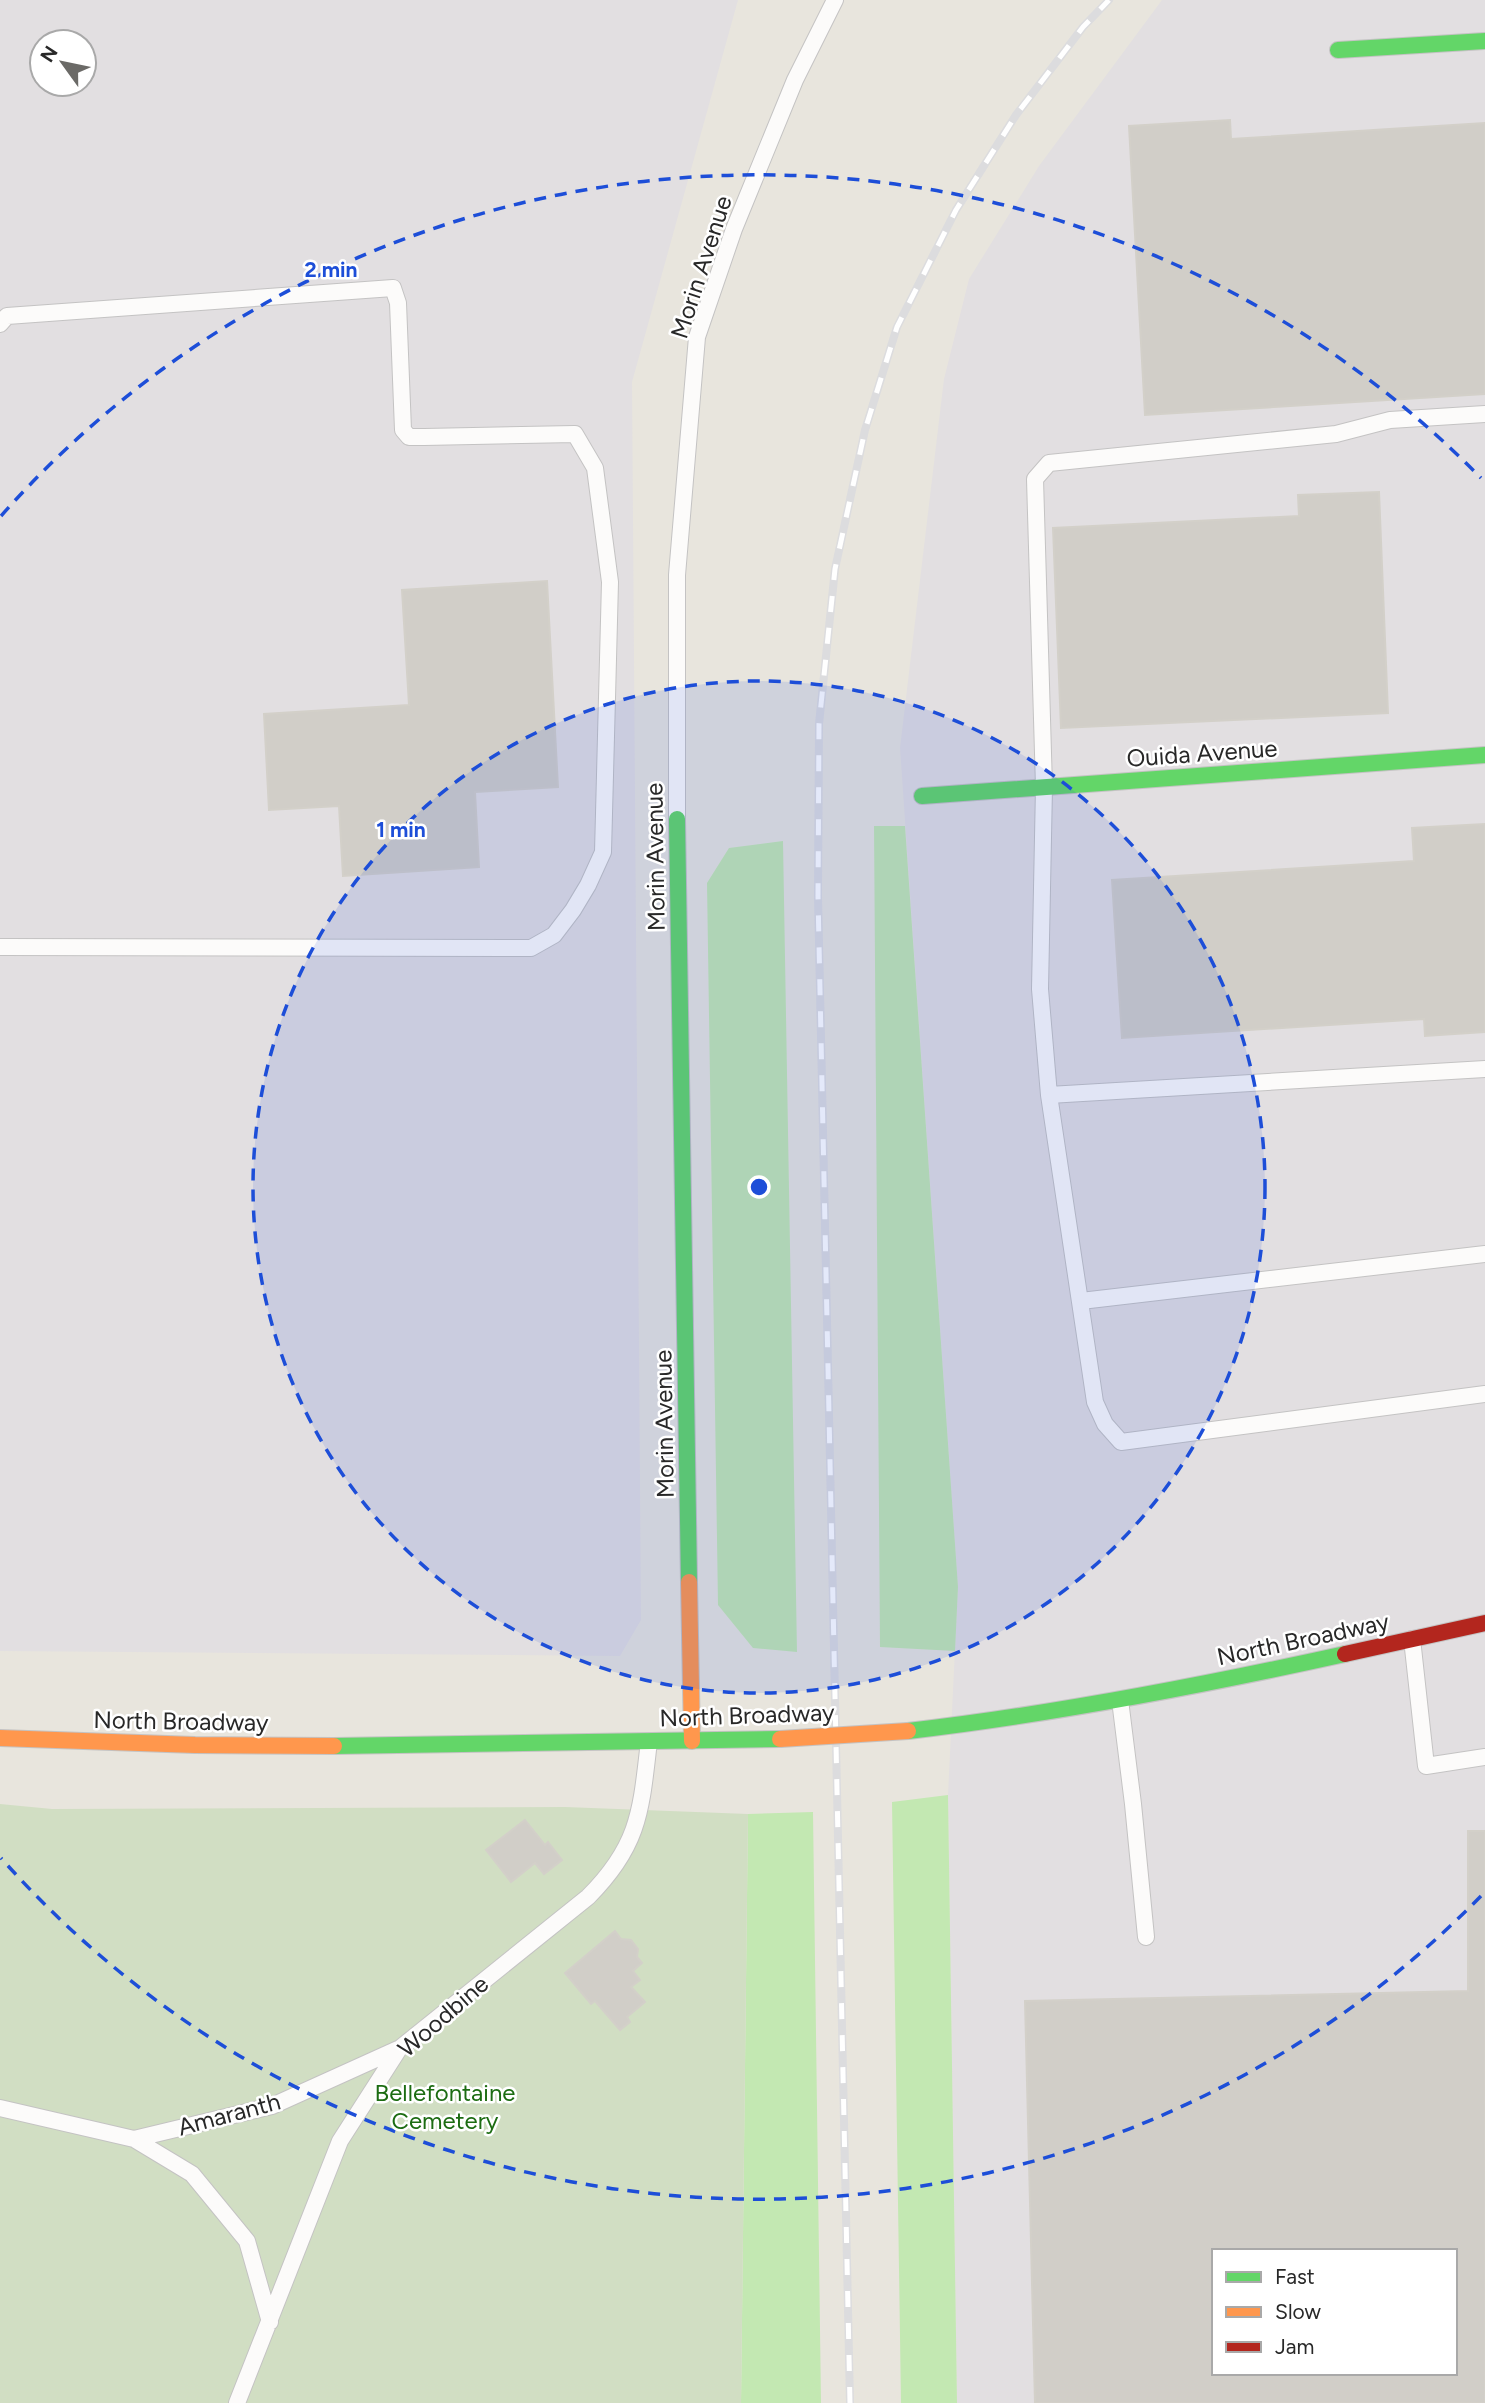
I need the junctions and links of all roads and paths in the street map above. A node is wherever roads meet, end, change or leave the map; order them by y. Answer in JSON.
{"nodes":[{"id":1,"x":835,"y":0,"type":"edge"},
{"id":2,"x":1485,"y":41,"type":"edge"},
{"id":3,"x":1338,"y":50,"type":"dead end"},
{"id":4,"x":0,"y":324,"type":"edge"},
{"id":5,"x":1485,"y":414,"type":"edge"},
{"id":6,"x":1485,"y":755,"type":"edge"},
{"id":7,"x":1044,"y":787,"type":"junction"},
{"id":8,"x":922,"y":796,"type":"dead end"},
{"id":9,"x":677,"y":819,"type":"joint"},
{"id":10,"x":0,"y":947,"type":"edge"},
{"id":11,"x":1485,"y":1069,"type":"edge"},
{"id":12,"x":1049,"y":1095,"type":"junction"},
{"id":13,"x":1485,"y":1254,"type":"edge"},
{"id":14,"x":1081,"y":1301,"type":"junction"},
{"id":15,"x":1485,"y":1394,"type":"edge"},
{"id":16,"x":1485,"y":1623,"type":"edge"},
{"id":17,"x":1412,"y":1639,"type":"junction"},
{"id":18,"x":1120,"y":1700,"type":"junction"},
{"id":19,"x":0,"y":1738,"type":"edge"},
{"id":20,"x":649,"y":1741,"type":"junction"},
{"id":21,"x":692,"y":1741,"type":"junction"},
{"id":22,"x":1485,"y":1757,"type":"edge"},
{"id":23,"x":1146,"y":1937,"type":"dead end"},
{"id":24,"x":399,"y":2049,"type":"junction"},
{"id":25,"x":0,"y":2108,"type":"edge"},
{"id":26,"x":134,"y":2139,"type":"junction"},
{"id":27,"x":270,"y":2322,"type":"junction"},
{"id":28,"x":237,"y":2403,"type":"edge"}],
"edges":[{"from":1,"to":9,"type":"lane","name":"Morin Avenue"},
{"from":2,"to":3,"type":"street"},
{"from":4,"to":10,"type":"lane"},
{"from":5,"to":7,"type":"lane"},
{"from":6,"to":7,"type":"street","name":"Ouida Avenue"},
{"from":7,"to":8,"type":"street","name":"Ouida Avenue"},
{"from":7,"to":12,"type":"lane"},
{"from":9,"to":21,"type":"street","name":"Morin Avenue"},
{"from":11,"to":12,"type":"lane"},
{"from":12,"to":14,"type":"lane"},
{"from":13,"to":14,"type":"lane"},
{"from":14,"to":15,"type":"lane"},
{"from":16,"to":17,"type":"street","name":"North Broadway"},
{"from":17,"to":18,"type":"street","name":"North Broadway"},
{"from":17,"to":22,"type":"lane"},
{"from":18,"to":21,"type":"street","name":"North Broadway","bridge":true},
{"from":18,"to":23,"type":"lane"},
{"from":19,"to":20,"type":"street","name":"North Broadway"},
{"from":20,"to":21,"type":"street","name":"North Broadway"},
{"from":20,"to":24,"type":"lane","name":"Woodbine"},
{"from":24,"to":26,"type":"lane","name":"Amaranth"},
{"from":24,"to":27,"type":"lane","name":"Woodbine"},
{"from":25,"to":26,"type":"lane","name":"Amaranth"},
{"from":26,"to":27,"type":"lane","name":"Amaranth"},
{"from":27,"to":28,"type":"lane","name":"Woodbine"}]}
